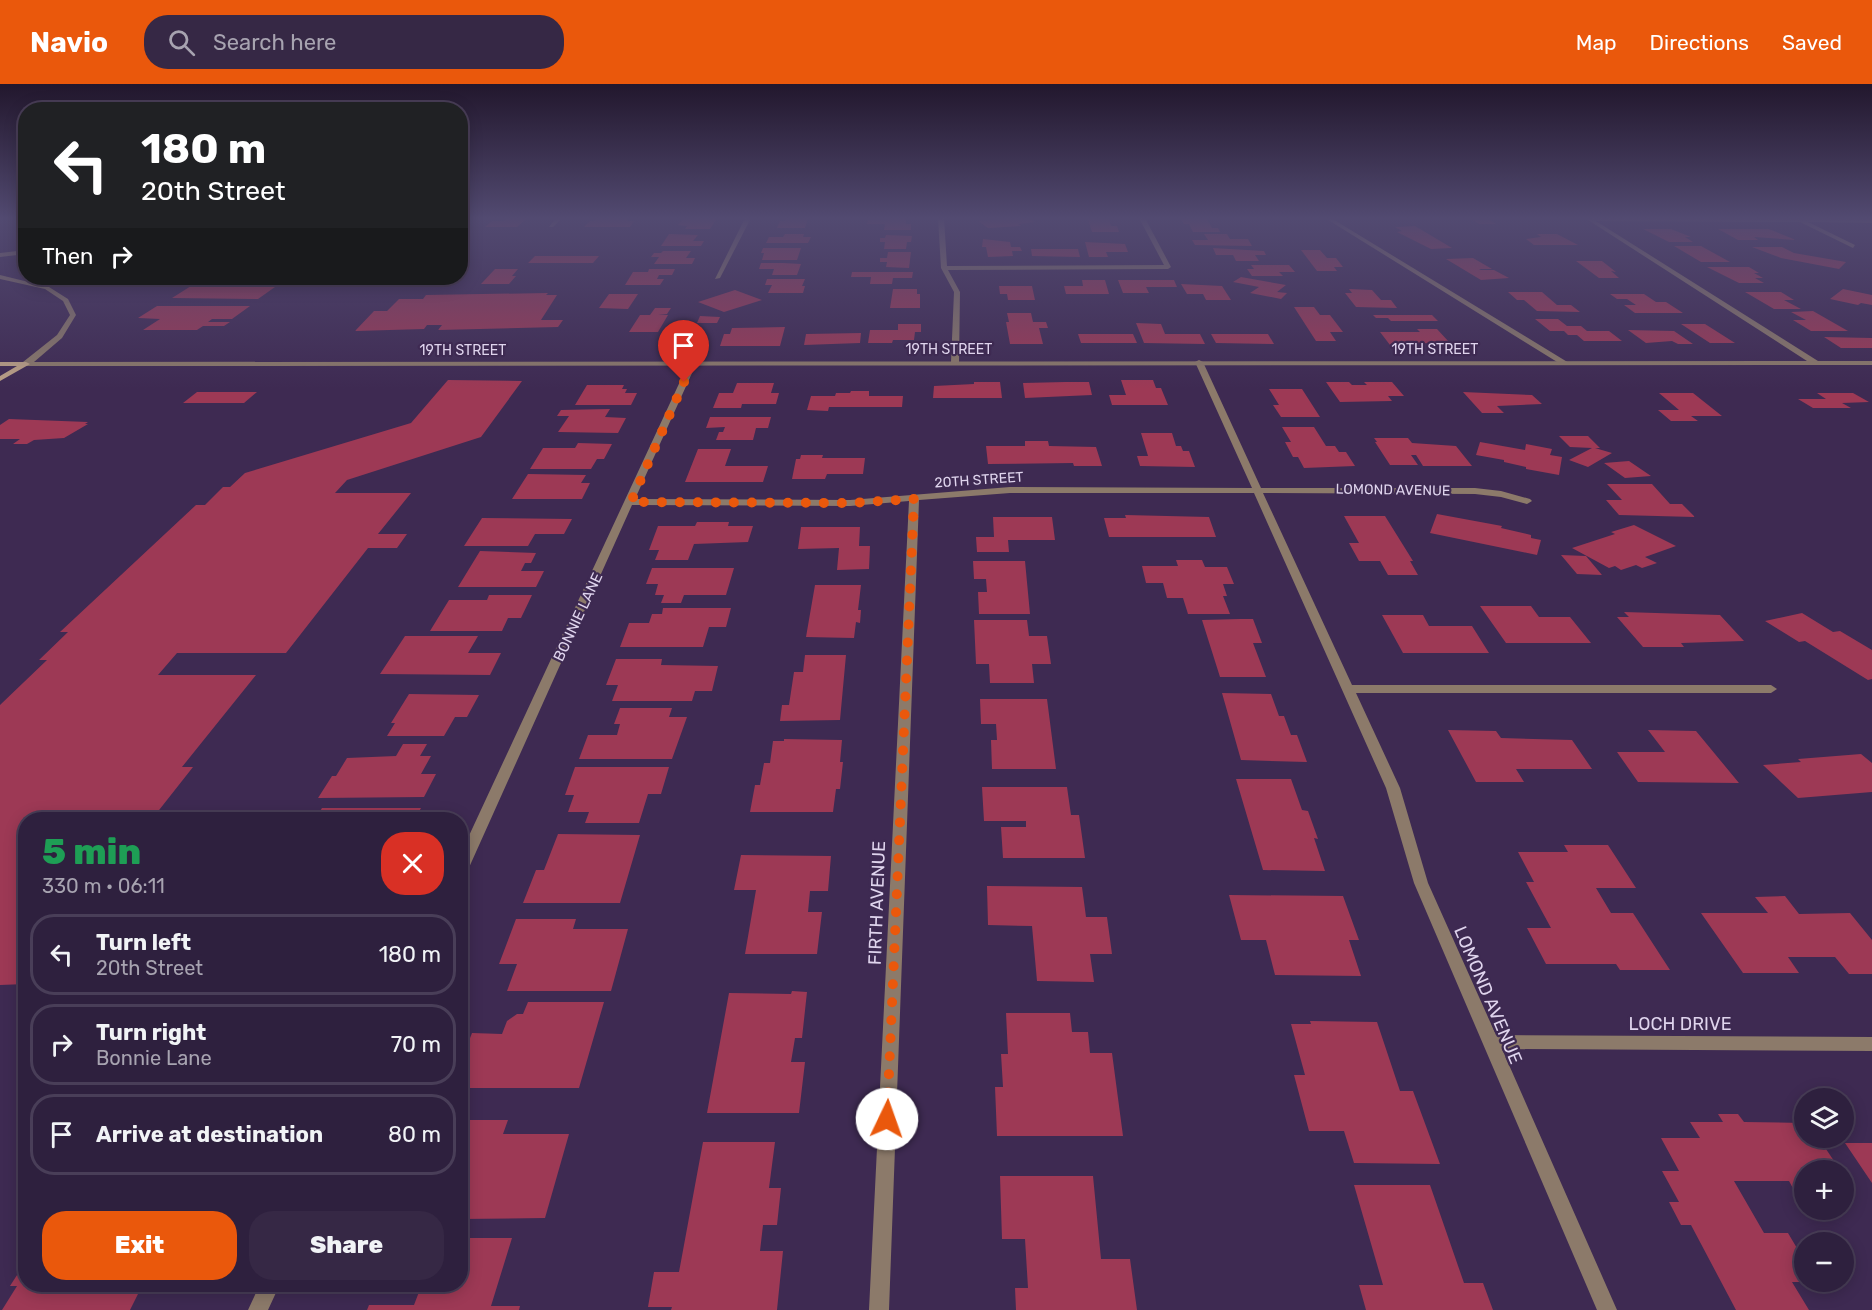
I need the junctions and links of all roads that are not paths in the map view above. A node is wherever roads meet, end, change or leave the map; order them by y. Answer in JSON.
{"nodes":[{"id":1,"x":718,"y":275,"type":"edge"},
{"id":2,"x":948,"y":275,"type":"edge"},
{"id":3,"x":1422,"y":275,"type":"edge"},
{"id":4,"x":1678,"y":275,"type":"edge"},
{"id":5,"x":0,"y":277,"type":"edge"},
{"id":6,"x":717,"y":278,"type":"dead end"},
{"id":7,"x":18,"y":281,"type":"edge"},
{"id":8,"x":34,"y":285,"type":"edge"},
{"id":9,"x":693,"y":362,"type":"junction"},
{"id":10,"x":955,"y":362,"type":"junction"},
{"id":11,"x":1199,"y":362,"type":"junction"},
{"id":12,"x":1565,"y":363,"type":"junction"},
{"id":13,"x":1816,"y":363,"type":"junction"},
{"id":14,"x":1872,"y":363,"type":"edge"},
{"id":15,"x":0,"y":364,"type":"edge"},
{"id":16,"x":26,"y":364,"type":"junction"},
{"id":17,"x":0,"y":379,"type":"edge"},
{"id":18,"x":1258,"y":489,"type":"junction"},
{"id":19,"x":914,"y":499,"type":"junction"},
{"id":20,"x":1527,"y":501,"type":"dead end"},
{"id":21,"x":631,"y":502,"type":"junction"},
{"id":22,"x":1348,"y":689,"type":"junction"},
{"id":23,"x":1771,"y":689,"type":"dead end"},
{"id":24,"x":468,"y":855,"type":"edge"},
{"id":25,"x":1489,"y":1042,"type":"junction"},
{"id":26,"x":1872,"y":1044,"type":"edge"},
{"id":27,"x":266,"y":1292,"type":"edge"},
{"id":28,"x":258,"y":1310,"type":"edge"},
{"id":29,"x":879,"y":1310,"type":"edge"},
{"id":30,"x":1607,"y":1310,"type":"edge"}],
"edges":[{"from":1,"to":6,"type":"street"},
{"from":2,"to":10,"type":"street"},
{"from":3,"to":12,"type":"street"},
{"from":4,"to":13,"type":"street"},
{"from":5,"to":7,"type":"street"},
{"from":8,"to":16,"type":"street"},
{"from":9,"to":10,"type":"street","name":"19TH STREET"},
{"from":9,"to":16,"type":"street","name":"19TH STREET"},
{"from":9,"to":21,"type":"street","name":"BONNIE LANE"},
{"from":10,"to":11,"type":"street","name":"19TH STREET"},
{"from":11,"to":12,"type":"street","name":"19TH STREET"},
{"from":11,"to":18,"type":"street","name":"LOMOND AVENUE"},
{"from":12,"to":13,"type":"street","name":"19TH STREET"},
{"from":13,"to":14,"type":"street","name":"19TH STREET"},
{"from":15,"to":16,"type":"main road"},
{"from":16,"to":17,"type":"main road"},
{"from":18,"to":19,"type":"street","name":"20TH STREET"},
{"from":18,"to":20,"type":"street","name":"LOMOND AVENUE"},
{"from":18,"to":22,"type":"street","name":"LOMOND AVENUE"},
{"from":19,"to":21,"type":"street","name":"20TH STREET"},
{"from":19,"to":29,"type":"street","name":"FIRTH AVENUE"},
{"from":21,"to":24,"type":"street","name":"BONNIE LANE"},
{"from":22,"to":23,"type":"street"},
{"from":22,"to":25,"type":"street","name":"LOMOND AVENUE"},
{"from":25,"to":26,"type":"street","name":"LOCH DRIVE"},
{"from":25,"to":30,"type":"street","name":"LOMOND AVENUE"},
{"from":27,"to":28,"type":"street"}]}
